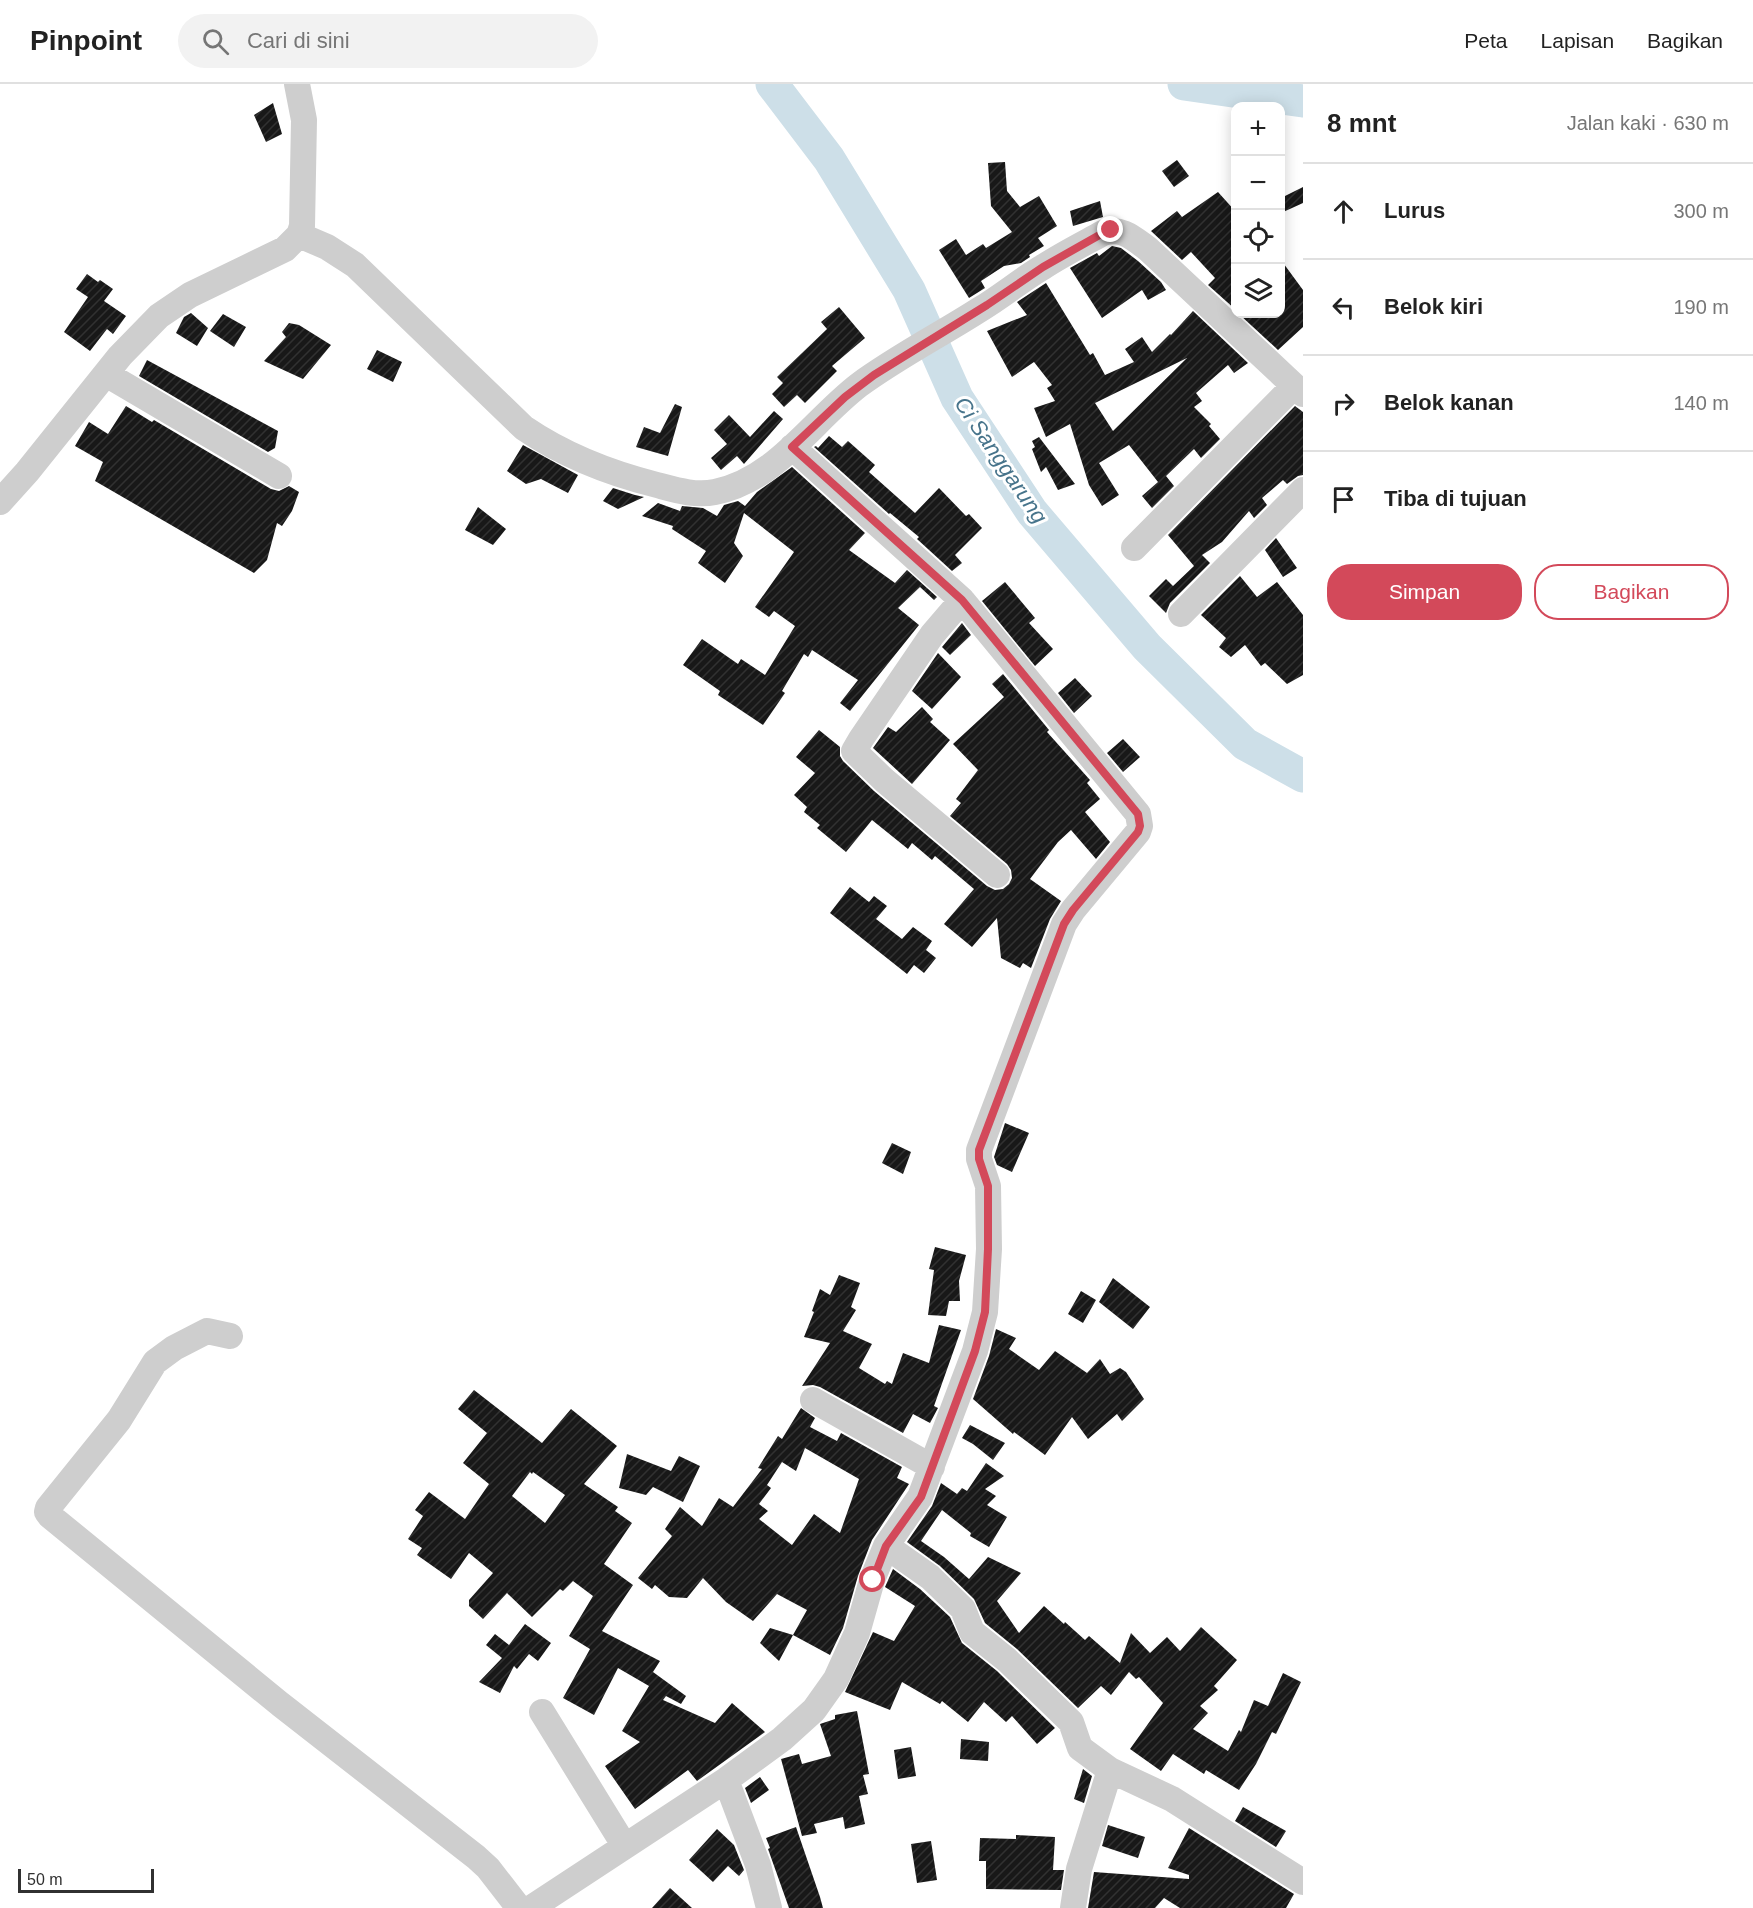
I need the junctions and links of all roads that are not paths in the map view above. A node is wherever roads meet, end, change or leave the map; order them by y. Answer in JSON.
{"nodes":[{"id":1,"x":297,"y":84,"type":"edge"},
{"id":2,"x":298,"y":236,"type":"junction"},
{"id":3,"x":106,"y":374,"type":"junction"},
{"id":4,"x":1299,"y":390,"type":"edge"},
{"id":5,"x":792,"y":447,"type":"junction"},
{"id":6,"x":279,"y":476,"type":"dead end"},
{"id":7,"x":1303,"y":490,"type":"edge"},
{"id":8,"x":0,"y":502,"type":"edge"},
{"id":9,"x":1134,"y":548,"type":"dead end"},
{"id":10,"x":962,"y":600,"type":"junction"},
{"id":11,"x":1181,"y":614,"type":"dead end"},
{"id":12,"x":997,"y":875,"type":"dead end"},
{"id":13,"x":230,"y":1336,"type":"dead end"},
{"id":14,"x":813,"y":1400,"type":"dead end"},
{"id":15,"x":932,"y":1467,"type":"junction"},
{"id":16,"x":886,"y":1546,"type":"junction"},
{"id":17,"x":542,"y":1712,"type":"dead end"},
{"id":18,"x":1110,"y":1770,"type":"junction"},
{"id":19,"x":726,"y":1780,"type":"junction"},
{"id":20,"x":624,"y":1845,"type":"junction"},
{"id":21,"x":1303,"y":1882,"type":"edge"},
{"id":22,"x":519,"y":1908,"type":"edge"},
{"id":23,"x":531,"y":1908,"type":"edge"},
{"id":24,"x":769,"y":1908,"type":"edge"},
{"id":25,"x":1073,"y":1908,"type":"edge"}],
"edges":[{"from":1,"to":2,"type":"street"},
{"from":2,"to":3,"type":"street"},
{"from":2,"to":5,"type":"street"},
{"from":3,"to":6,"type":"street"},
{"from":3,"to":8,"type":"street"},
{"from":4,"to":5,"type":"street"},
{"from":4,"to":9,"type":"street"},
{"from":5,"to":10,"type":"street"},
{"from":7,"to":11,"type":"street"},
{"from":10,"to":12,"type":"street"},
{"from":10,"to":15,"type":"street"},
{"from":13,"to":22,"type":"street"},
{"from":14,"to":15,"type":"street"},
{"from":15,"to":16,"type":"street"},
{"from":16,"to":18,"type":"street"},
{"from":16,"to":19,"type":"street"},
{"from":17,"to":20,"type":"street"},
{"from":18,"to":21,"type":"street"},
{"from":18,"to":25,"type":"street"},
{"from":19,"to":20,"type":"street"},
{"from":19,"to":24,"type":"street"},
{"from":20,"to":23,"type":"street"}]}
